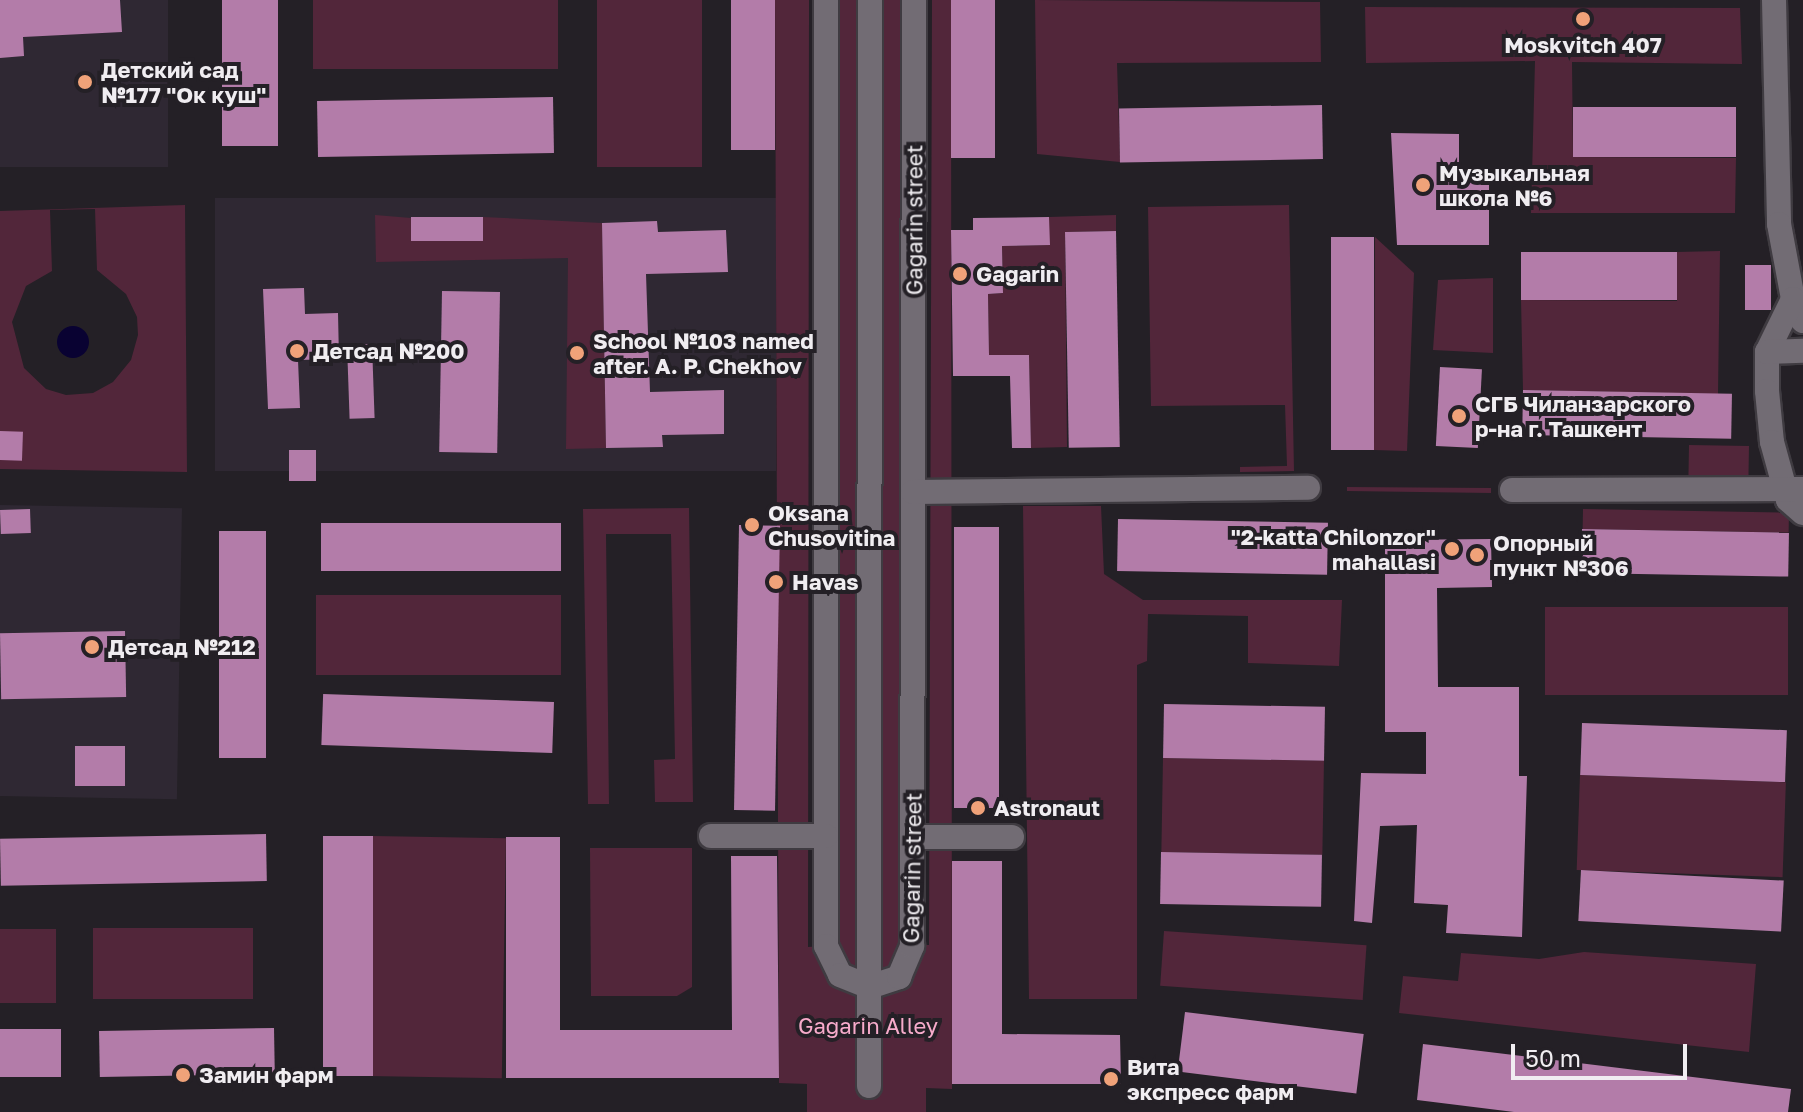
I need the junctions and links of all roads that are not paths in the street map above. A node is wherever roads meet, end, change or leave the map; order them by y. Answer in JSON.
{"nodes":[{"id":1,"x":826,"y":0,"type":"edge"},
{"id":2,"x":870,"y":0,"type":"edge"},
{"id":3,"x":914,"y":0,"type":"edge"},
{"id":4,"x":1774,"y":0,"type":"edge"},
{"id":5,"x":1798,"y":310,"type":"edge"},
{"id":6,"x":1803,"y":351,"type":"edge"},
{"id":7,"x":1767,"y":352,"type":"junction"},
{"id":8,"x":1308,"y":488,"type":"dead end"},
{"id":9,"x":1794,"y":489,"type":"edge"},
{"id":10,"x":1512,"y":490,"type":"dead end"},
{"id":11,"x":913,"y":492,"type":"junction"},
{"id":12,"x":1803,"y":513,"type":"edge"},
{"id":13,"x":711,"y":836,"type":"dead end"},
{"id":14,"x":826,"y":836,"type":"junction"},
{"id":15,"x":913,"y":837,"type":"junction"},
{"id":16,"x":1012,"y":837,"type":"dead end"},
{"id":17,"x":869,"y":987,"type":"junction"},
{"id":18,"x":869,"y":1086,"type":"dead end"}],
"edges":[{"from":1,"to":14,"type":"street"},
{"from":2,"to":17,"type":"street"},
{"from":3,"to":11,"type":"street","name":"Gagarin street"},
{"from":4,"to":5,"type":"street"},
{"from":5,"to":7,"type":"street"},
{"from":6,"to":7,"type":"street"},
{"from":7,"to":9,"type":"street"},
{"from":8,"to":11,"type":"street"},
{"from":9,"to":10,"type":"street"},
{"from":9,"to":12,"type":"street"},
{"from":11,"to":15,"type":"street","name":"Gagarin street"},
{"from":13,"to":14,"type":"street"},
{"from":14,"to":17,"type":"street"},
{"from":15,"to":16,"type":"street"},
{"from":15,"to":17,"type":"street","name":"Gagarin street"},
{"from":17,"to":18,"type":"street"}]}
